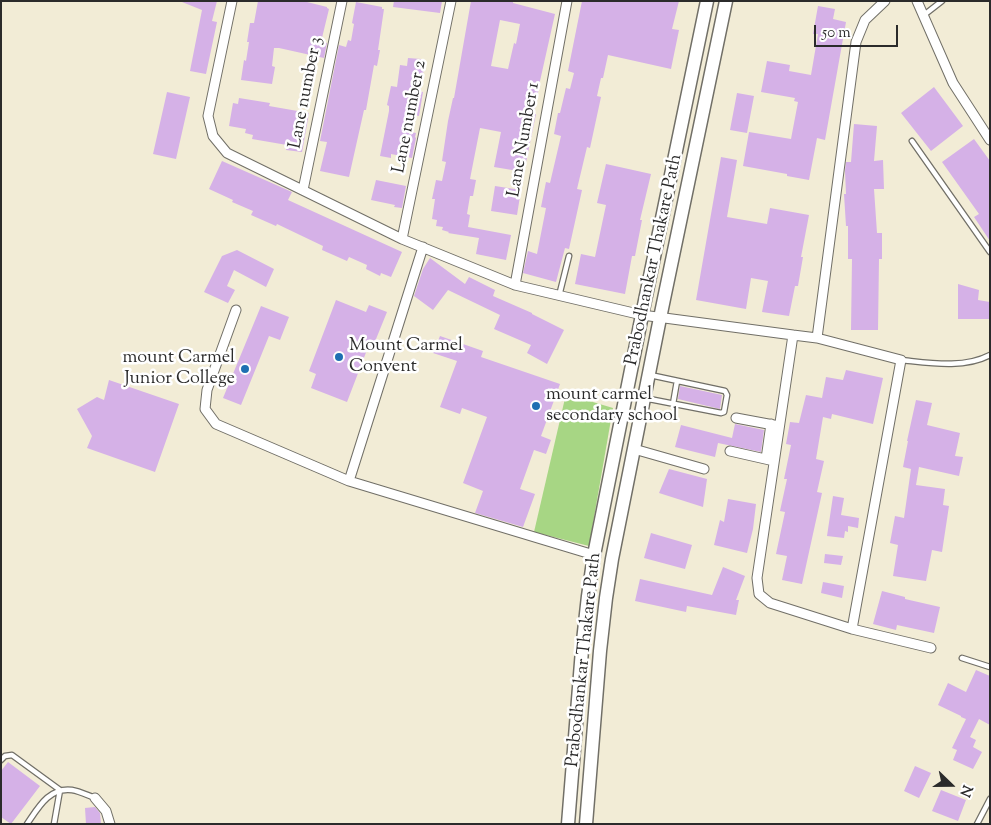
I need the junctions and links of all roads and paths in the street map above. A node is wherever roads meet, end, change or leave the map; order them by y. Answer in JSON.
{"nodes":[{"id":1,"x":232,"y":1,"type":"edge"},
{"id":2,"x":342,"y":1,"type":"edge"},
{"id":3,"x":451,"y":1,"type":"edge"},
{"id":4,"x":567,"y":1,"type":"edge"},
{"id":5,"x":707,"y":1,"type":"edge"},
{"id":6,"x":726,"y":1,"type":"edge"},
{"id":7,"x":884,"y":1,"type":"edge"},
{"id":8,"x":917,"y":1,"type":"edge"},
{"id":9,"x":942,"y":1,"type":"edge"},
{"id":10,"x":924,"y":15,"type":"junction"},
{"id":11,"x":990,"y":140,"type":"edge"},
{"id":12,"x":912,"y":141,"type":"dead end"},
{"id":13,"x":303,"y":190,"type":"junction"},
{"id":14,"x":402,"y":239,"type":"junction"},
{"id":15,"x":423,"y":248,"type":"junction"},
{"id":16,"x":990,"y":252,"type":"edge"},
{"id":17,"x":569,"y":256,"type":"dead end"},
{"id":18,"x":515,"y":285,"type":"junction"},
{"id":19,"x":559,"y":296,"type":"junction"},
{"id":20,"x":236,"y":310,"type":"dead end"},
{"id":21,"x":642,"y":315,"type":"junction"},
{"id":22,"x":660,"y":318,"type":"junction"},
{"id":23,"x":793,"y":336,"type":"junction"},
{"id":24,"x":817,"y":338,"type":"junction"},
{"id":25,"x":990,"y":355,"type":"edge"},
{"id":26,"x":901,"y":360,"type":"junction"},
{"id":27,"x":649,"y":375,"type":"junction"},
{"id":28,"x":677,"y":381,"type":"junction"},
{"id":29,"x":644,"y":398,"type":"junction"},
{"id":30,"x":673,"y":404,"type":"junction"},
{"id":31,"x":736,"y":418,"type":"dead end"},
{"id":32,"x":775,"y":425,"type":"junction"},
{"id":33,"x":634,"y":449,"type":"junction"},
{"id":34,"x":730,"y":451,"type":"dead end"},
{"id":35,"x":770,"y":460,"type":"junction"},
{"id":36,"x":704,"y":469,"type":"dead end"},
{"id":37,"x":349,"y":482,"type":"junction"},
{"id":38,"x":594,"y":555,"type":"junction"},
{"id":39,"x":852,"y":629,"type":"junction"},
{"id":40,"x":931,"y":648,"type":"dead end"},
{"id":41,"x":962,"y":658,"type":"dead end"},
{"id":42,"x":990,"y":667,"type":"edge"},
{"id":43,"x":1,"y":760,"type":"edge"},
{"id":44,"x":60,"y":790,"type":"junction"},
{"id":45,"x":95,"y":798,"type":"joint"},
{"id":46,"x":990,"y":799,"type":"edge"},
{"id":47,"x":27,"y":824,"type":"edge"},
{"id":48,"x":54,"y":824,"type":"edge"},
{"id":49,"x":110,"y":824,"type":"edge"},
{"id":50,"x":568,"y":824,"type":"edge"},
{"id":51,"x":586,"y":824,"type":"edge"},
{"id":52,"x":977,"y":824,"type":"edge"}],
"edges":[{"from":1,"to":13,"type":"street"},
{"from":2,"to":13,"type":"street","name":"Lane number 3"},
{"from":3,"to":14,"type":"street","name":"Lane number 2"},
{"from":4,"to":18,"type":"street","name":"Lane Number 1"},
{"from":5,"to":21,"type":"main road","name":"Prabodhankar Thakare Path"},
{"from":6,"to":22,"type":"main road","name":"Prabodhankar Thakare Path"},
{"from":7,"to":24,"type":"street"},
{"from":8,"to":10,"type":"street"},
{"from":9,"to":10,"type":"lane"},
{"from":10,"to":11,"type":"street"},
{"from":12,"to":16,"type":"lane"},
{"from":13,"to":14,"type":"street"},
{"from":14,"to":15,"type":"street"},
{"from":15,"to":18,"type":"street"},
{"from":15,"to":37,"type":"street"},
{"from":17,"to":19,"type":"lane"},
{"from":18,"to":19,"type":"street"},
{"from":19,"to":21,"type":"street"},
{"from":20,"to":37,"type":"street"},
{"from":21,"to":22,"type":"street"},
{"from":21,"to":38,"type":"main road","name":"Prabodhankar Thakare Path"},
{"from":22,"to":23,"type":"street"},
{"from":22,"to":27,"type":"main road","name":"Prabodhankar Thakare Path"},
{"from":23,"to":24,"type":"street"},
{"from":23,"to":32,"type":"street"},
{"from":24,"to":26,"type":"street"},
{"from":25,"to":26,"type":"lane"},
{"from":26,"to":39,"type":"street"},
{"from":27,"to":28,"type":"lane"},
{"from":27,"to":29,"type":"main road","name":"Prabodhankar Thakare Path"},
{"from":28,"to":30,"type":"lane"},
{"from":28,"to":30,"type":"lane"},
{"from":29,"to":30,"type":"lane"},
{"from":29,"to":33,"type":"main road","name":"Prabodhankar Thakare Path"},
{"from":31,"to":32,"type":"street"},
{"from":32,"to":35,"type":"street"},
{"from":33,"to":36,"type":"street"},
{"from":33,"to":51,"type":"main road","name":"Prabodhankar Thakare Path"},
{"from":34,"to":35,"type":"street"},
{"from":35,"to":39,"type":"street"},
{"from":37,"to":38,"type":"street"},
{"from":38,"to":50,"type":"main road","name":"Prabodhankar Thakare Path"},
{"from":39,"to":40,"type":"street"},
{"from":41,"to":42,"type":"lane"},
{"from":43,"to":44,"type":"lane"},
{"from":44,"to":45,"type":"lane"},
{"from":44,"to":47,"type":"lane"},
{"from":44,"to":48,"type":"lane"},
{"from":45,"to":49,"type":"street"},
{"from":46,"to":52,"type":"lane"}]}
